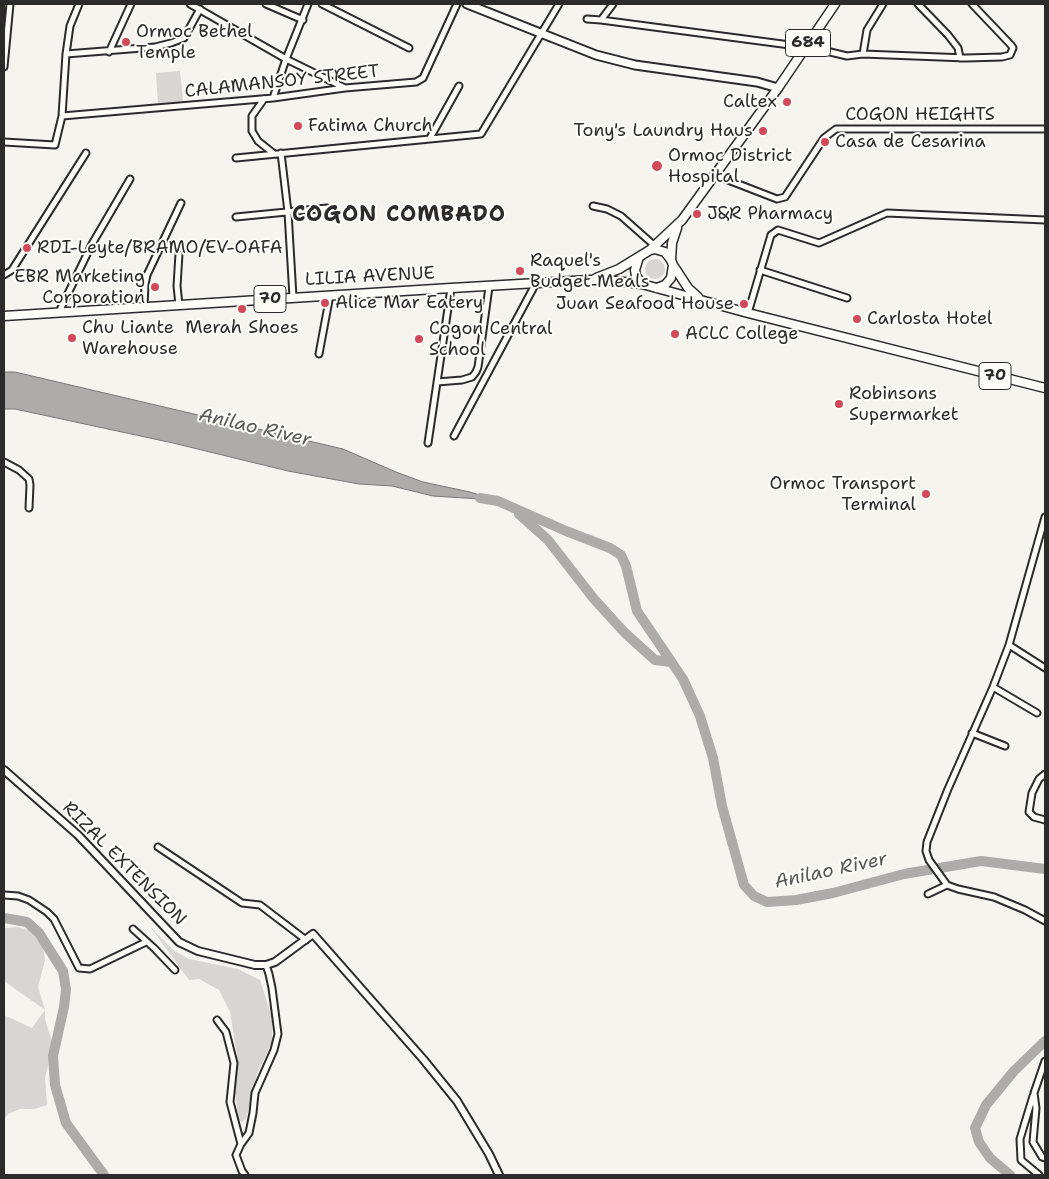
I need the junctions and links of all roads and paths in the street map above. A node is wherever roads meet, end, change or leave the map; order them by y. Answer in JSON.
{"nodes":[{"id":1,"x":10,"y":4,"type":"edge"},
{"id":2,"x":79,"y":4,"type":"edge"},
{"id":3,"x":131,"y":4,"type":"edge"},
{"id":4,"x":190,"y":4,"type":"edge"},
{"id":5,"x":266,"y":4,"type":"edge"},
{"id":6,"x":308,"y":4,"type":"edge"},
{"id":7,"x":322,"y":4,"type":"edge"},
{"id":8,"x":457,"y":4,"type":"edge"},
{"id":9,"x":466,"y":4,"type":"edge"},
{"id":10,"x":559,"y":4,"type":"edge"},
{"id":11,"x":613,"y":4,"type":"edge"},
{"id":12,"x":835,"y":4,"type":"edge"},
{"id":13,"x":883,"y":4,"type":"edge"},
{"id":14,"x":918,"y":4,"type":"edge"},
{"id":15,"x":972,"y":4,"type":"edge"},
{"id":16,"x":200,"y":9,"type":"junction"},
{"id":17,"x":587,"y":19,"type":"dead end"},
{"id":18,"x":303,"y":20,"type":"junction"},
{"id":19,"x":601,"y":20,"type":"junction"},
{"id":20,"x":540,"y":34,"type":"junction"},
{"id":21,"x":807,"y":44,"type":"junction"},
{"id":22,"x":409,"y":48,"type":"dead end"},
{"id":23,"x":109,"y":52,"type":"junction"},
{"id":24,"x":66,"y":54,"type":"junction"},
{"id":25,"x":863,"y":54,"type":"junction"},
{"id":26,"x":960,"y":58,"type":"junction"},
{"id":27,"x":286,"y":59,"type":"junction"},
{"id":28,"x":4,"y":67,"type":"edge"},
{"id":29,"x":459,"y":86,"type":"dead end"},
{"id":30,"x":346,"y":88,"type":"junction"},
{"id":31,"x":778,"y":88,"type":"junction"},
{"id":32,"x":273,"y":98,"type":"junction"},
{"id":33,"x":264,"y":99,"type":"junction"},
{"id":34,"x":62,"y":116,"type":"junction"},
{"id":35,"x":1045,"y":129,"type":"edge"},
{"id":36,"x":430,"y":138,"type":"junction"},
{"id":37,"x":4,"y":142,"type":"edge"},
{"id":38,"x":86,"y":153,"type":"dead end"},
{"id":39,"x":273,"y":153,"type":"junction"},
{"id":40,"x":281,"y":153,"type":"junction"},
{"id":41,"x":236,"y":158,"type":"dead end"},
{"id":42,"x":715,"y":175,"type":"junction"},
{"id":43,"x":130,"y":179,"type":"dead end"},
{"id":44,"x":181,"y":203,"type":"dead end"},
{"id":45,"x":593,"y":206,"type":"dead end"},
{"id":46,"x":328,"y":208,"type":"dead end"},
{"id":47,"x":288,"y":212,"type":"junction"},
{"id":48,"x":236,"y":217,"type":"dead end"},
{"id":49,"x":682,"y":220,"type":"junction"},
{"id":50,"x":1045,"y":220,"type":"edge"},
{"id":51,"x":652,"y":248,"type":"junction"},
{"id":52,"x":179,"y":254,"type":"dead end"},
{"id":53,"x":640,"y":256,"type":"junction"},
{"id":54,"x":672,"y":262,"type":"junction"},
{"id":55,"x":760,"y":270,"type":"junction"},
{"id":56,"x":4,"y":276,"type":"edge"},
{"id":57,"x":589,"y":280,"type":"junction"},
{"id":58,"x":536,"y":283,"type":"junction"},
{"id":59,"x":642,"y":284,"type":"junction"},
{"id":60,"x":489,"y":287,"type":"junction"},
{"id":61,"x":451,"y":288,"type":"junction"},
{"id":62,"x":657,"y":288,"type":"junction"},
{"id":63,"x":330,"y":295,"type":"junction"},
{"id":64,"x":294,"y":297,"type":"junction"},
{"id":65,"x":847,"y":298,"type":"dead end"},
{"id":66,"x":702,"y":300,"type":"junction"},
{"id":67,"x":179,"y":304,"type":"junction"},
{"id":68,"x":144,"y":307,"type":"junction"},
{"id":69,"x":59,"y":312,"type":"junction"},
{"id":70,"x":748,"y":313,"type":"junction"},
{"id":71,"x":4,"y":316,"type":"edge"},
{"id":72,"x":318,"y":354,"type":"dead end"},
{"id":73,"x":437,"y":382,"type":"junction"},
{"id":74,"x":1045,"y":388,"type":"edge"},
{"id":75,"x":454,"y":436,"type":"dead end"},
{"id":76,"x":428,"y":443,"type":"dead end"},
{"id":77,"x":4,"y":462,"type":"edge"},
{"id":78,"x":29,"y":508,"type":"dead end"},
{"id":79,"x":1045,"y":517,"type":"edge"},
{"id":80,"x":1009,"y":645,"type":"junction"},
{"id":81,"x":1045,"y":668,"type":"edge"},
{"id":82,"x":993,"y":688,"type":"junction"},
{"id":83,"x":1037,"y":713,"type":"dead end"},
{"id":84,"x":972,"y":732,"type":"junction"},
{"id":85,"x":1005,"y":746,"type":"dead end"},
{"id":86,"x":5,"y":773,"type":"edge"},
{"id":87,"x":1045,"y":774,"type":"edge"},
{"id":88,"x":1045,"y":820,"type":"edge"},
{"id":89,"x":158,"y":848,"type":"dead end"},
{"id":90,"x":947,"y":884,"type":"junction"},
{"id":91,"x":928,"y":894,"type":"dead end"},
{"id":92,"x":4,"y":896,"type":"edge"},
{"id":93,"x":1045,"y":921,"type":"edge"},
{"id":94,"x":133,"y":929,"type":"dead end"},
{"id":95,"x":306,"y":940,"type":"junction"},
{"id":96,"x":146,"y":942,"type":"junction"},
{"id":97,"x":266,"y":965,"type":"junction"},
{"id":98,"x":175,"y":970,"type":"dead end"},
{"id":99,"x":217,"y":1020,"type":"dead end"},
{"id":100,"x":1045,"y":1061,"type":"edge"},
{"id":101,"x":1034,"y":1093,"type":"junction"},
{"id":102,"x":241,"y":1144,"type":"junction"},
{"id":103,"x":1045,"y":1158,"type":"edge"},
{"id":104,"x":245,"y":1175,"type":"edge"},
{"id":105,"x":499,"y":1175,"type":"edge"},
{"id":106,"x":1039,"y":1175,"type":"edge"}],
"edges":[{"from":1,"to":28,"type":"street"},
{"from":2,"to":24,"type":"street"},
{"from":3,"to":23,"type":"street"},
{"from":4,"to":16,"type":"street"},
{"from":5,"to":18,"type":"street"},
{"from":6,"to":18,"type":"street"},
{"from":7,"to":22,"type":"street"},
{"from":8,"to":30,"type":"street","name":"CALAMANSOY STREET"},
{"from":9,"to":20,"type":"main road"},
{"from":10,"to":20,"type":"street"},
{"from":11,"to":19,"type":"street"},
{"from":12,"to":21,"type":"highway","number":"684"},
{"from":13,"to":25,"type":"street"},
{"from":14,"to":26,"type":"street"},
{"from":15,"to":26,"type":"street"},
{"from":16,"to":23,"type":"street"},
{"from":16,"to":27,"type":"street"},
{"from":17,"to":19,"type":"street"},
{"from":18,"to":27,"type":"street"},
{"from":19,"to":21,"type":"street"},
{"from":20,"to":31,"type":"main road"},
{"from":20,"to":36,"type":"street"},
{"from":21,"to":25,"type":"street"},
{"from":21,"to":31,"type":"highway","number":"684"},
{"from":23,"to":24,"type":"street"},
{"from":24,"to":34,"type":"street"},
{"from":25,"to":26,"type":"street"},
{"from":27,"to":30,"type":"street"},
{"from":27,"to":32,"type":"street"},
{"from":29,"to":36,"type":"street"},
{"from":30,"to":32,"type":"street","name":"CALAMANSOY STREET"},
{"from":31,"to":42,"type":"highway","number":"684"},
{"from":32,"to":33,"type":"street","name":"CALAMANSOY STREET"},
{"from":33,"to":34,"type":"street","name":"CALAMANSOY STREET"},
{"from":33,"to":39,"type":"street"},
{"from":34,"to":37,"type":"street"},
{"from":35,"to":42,"type":"street","name":"COGON HEIGHTS"},
{"from":36,"to":40,"type":"street"},
{"from":38,"to":56,"type":"street"},
{"from":39,"to":40,"type":"street"},
{"from":39,"to":41,"type":"street"},
{"from":40,"to":47,"type":"street"},
{"from":42,"to":49,"type":"highway","number":"684"},
{"from":43,"to":69,"type":"street"},
{"from":44,"to":68,"type":"street"},
{"from":45,"to":51,"type":"street"},
{"from":46,"to":47,"type":"street"},
{"from":47,"to":48,"type":"street"},
{"from":47,"to":64,"type":"street"},
{"from":49,"to":51,"type":"highway","number":"684"},
{"from":49,"to":54,"type":"highway","number":"684"},
{"from":50,"to":55,"type":"street"},
{"from":51,"to":53,"type":"highway","number":"70"},
{"from":51,"to":54,"type":"highway"},
{"from":52,"to":67,"type":"street"},
{"from":53,"to":57,"type":"highway","number":"70"},
{"from":53,"to":59,"type":"highway"},
{"from":54,"to":62,"type":"highway"},
{"from":54,"to":66,"type":"highway","number":"70"},
{"from":55,"to":65,"type":"street"},
{"from":55,"to":70,"type":"street"},
{"from":57,"to":58,"type":"highway","name":"LILIA AVENUE","number":"70"},
{"from":57,"to":59,"type":"highway","number":"70"},
{"from":58,"to":60,"type":"highway","name":"LILIA AVENUE","number":"70"},
{"from":58,"to":75,"type":"street"},
{"from":59,"to":62,"type":"highway","number":"70"},
{"from":60,"to":61,"type":"highway","name":"LILIA AVENUE","number":"70"},
{"from":60,"to":73,"type":"street"},
{"from":61,"to":63,"type":"highway","name":"LILIA AVENUE","number":"70"},
{"from":61,"to":73,"type":"street"},
{"from":62,"to":66,"type":"highway","number":"70"},
{"from":63,"to":64,"type":"highway","name":"LILIA AVENUE","number":"70"},
{"from":63,"to":72,"type":"street"},
{"from":64,"to":67,"type":"highway","name":"LILIA AVENUE","number":"70"},
{"from":66,"to":70,"type":"highway","number":"70"},
{"from":67,"to":68,"type":"highway","name":"LILIA AVENUE","number":"70"},
{"from":68,"to":69,"type":"highway","name":"LILIA AVENUE","number":"70"},
{"from":69,"to":71,"type":"highway","name":"LILIA AVENUE","number":"70"},
{"from":70,"to":74,"type":"highway","number":"70"},
{"from":73,"to":76,"type":"street"},
{"from":77,"to":78,"type":"street"},
{"from":79,"to":80,"type":"street"},
{"from":80,"to":81,"type":"street"},
{"from":80,"to":82,"type":"street"},
{"from":82,"to":83,"type":"street"},
{"from":82,"to":84,"type":"street"},
{"from":84,"to":85,"type":"street"},
{"from":84,"to":90,"type":"street"},
{"from":86,"to":97,"type":"street","name":"RIZAL EXTENSION"},
{"from":87,"to":88,"type":"street"},
{"from":89,"to":95,"type":"street"},
{"from":90,"to":91,"type":"street"},
{"from":90,"to":93,"type":"street"},
{"from":92,"to":96,"type":"street"},
{"from":94,"to":96,"type":"street"},
{"from":95,"to":97,"type":"street"},
{"from":95,"to":105,"type":"street"},
{"from":96,"to":98,"type":"street"},
{"from":97,"to":102,"type":"street"},
{"from":99,"to":102,"type":"street"},
{"from":100,"to":101,"type":"street"},
{"from":101,"to":103,"type":"street"},
{"from":101,"to":106,"type":"street"},
{"from":102,"to":104,"type":"street"}]}
